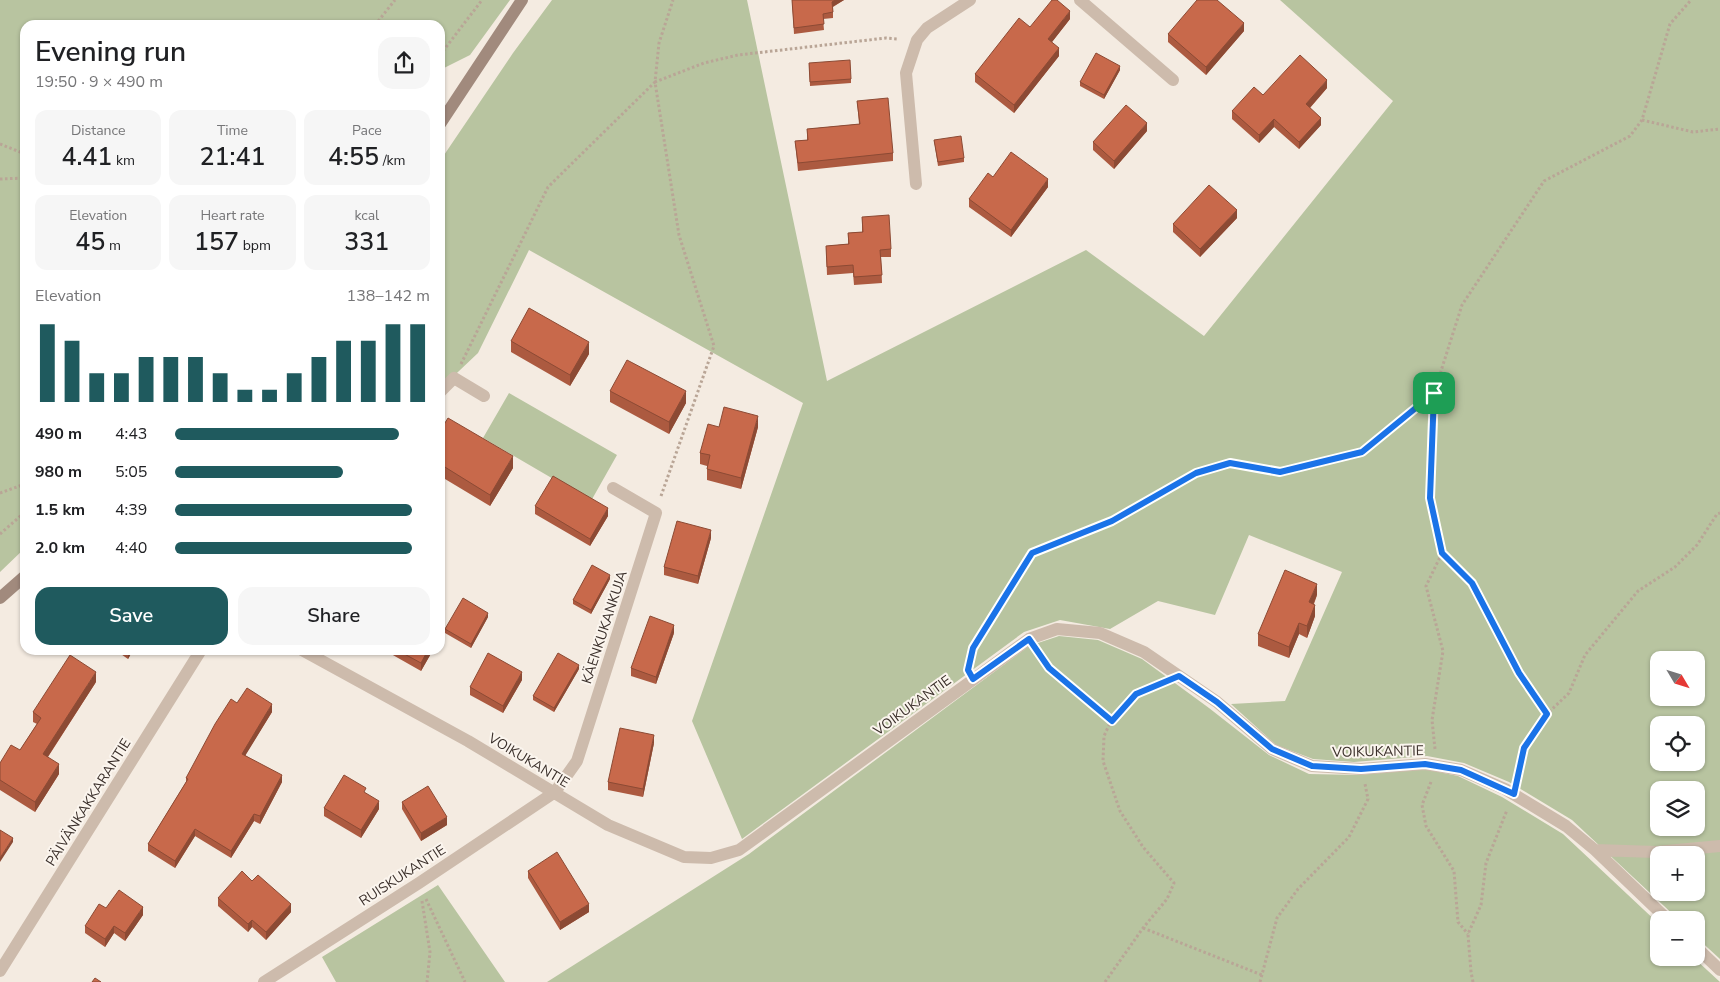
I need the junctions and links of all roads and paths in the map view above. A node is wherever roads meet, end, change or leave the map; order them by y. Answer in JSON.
{"nodes":[{"id":1,"x":395,"y":0,"type":"edge"},
{"id":2,"x":482,"y":0,"type":"edge"},
{"id":3,"x":522,"y":0,"type":"edge"},
{"id":4,"x":673,"y":0,"type":"edge"},
{"id":5,"x":970,"y":0,"type":"edge"},
{"id":6,"x":1080,"y":0,"type":"edge"},
{"id":7,"x":1691,"y":0,"type":"edge"},
{"id":8,"x":379,"y":20,"type":"edge"},
{"id":9,"x":916,"y":40,"type":"junction"},
{"id":10,"x":445,"y":48,"type":"edge"},
{"id":11,"x":1173,"y":80,"type":"dead end"},
{"id":12,"x":655,"y":82,"type":"junction"},
{"id":13,"x":445,"y":116,"type":"edge"},
{"id":14,"x":1642,"y":120,"type":"junction"},
{"id":15,"x":1720,"y":129,"type":"edge"},
{"id":16,"x":0,"y":144,"type":"edge"},
{"id":17,"x":20,"y":152,"type":"edge"},
{"id":18,"x":20,"y":178,"type":"edge"},
{"id":19,"x":0,"y":179,"type":"edge"},
{"id":20,"x":916,"y":184,"type":"dead end"},
{"id":21,"x":454,"y":378,"type":"junction"},
{"id":22,"x":445,"y":387,"type":"edge"},
{"id":23,"x":1434,"y":393,"type":"junction"},
{"id":24,"x":484,"y":396,"type":"dead end"},
{"id":25,"x":20,"y":486,"type":"edge"},
{"id":26,"x":613,"y":488,"type":"dead end"},
{"id":27,"x":0,"y":493,"type":"edge"},
{"id":28,"x":656,"y":512,"type":"junction"},
{"id":29,"x":1720,"y":512,"type":"edge"},
{"id":30,"x":20,"y":516,"type":"edge"},
{"id":31,"x":0,"y":534,"type":"edge"},
{"id":32,"x":1442,"y":553,"type":"junction"},
{"id":33,"x":20,"y":580,"type":"edge"},
{"id":34,"x":0,"y":598,"type":"edge"},
{"id":35,"x":1029,"y":639,"type":"junction"},
{"id":36,"x":197,"y":655,"type":"edge"},
{"id":37,"x":311,"y":655,"type":"edge"},
{"id":38,"x":1179,"y":676,"type":"junction"},
{"id":39,"x":973,"y":679,"type":"junction"},
{"id":40,"x":1547,"y":714,"type":"junction"},
{"id":41,"x":1112,"y":721,"type":"junction"},
{"id":42,"x":1437,"y":766,"type":"junction"},
{"id":43,"x":1361,"y":769,"type":"junction"},
{"id":44,"x":555,"y":792,"type":"junction"},
{"id":45,"x":1514,"y":794,"type":"junction"},
{"id":46,"x":1720,"y":846,"type":"edge"},
{"id":47,"x":1595,"y":850,"type":"junction"},
{"id":48,"x":419,"y":883,"type":"junction"},
{"id":49,"x":1659,"y":911,"type":"edge"},
{"id":50,"x":1143,"y":928,"type":"junction"},
{"id":51,"x":1468,"y":934,"type":"junction"},
{"id":52,"x":1705,"y":956,"type":"edge"},
{"id":53,"x":1720,"y":970,"type":"edge"},
{"id":54,"x":0,"y":971,"type":"edge"},
{"id":55,"x":1262,"y":975,"type":"junction"},
{"id":56,"x":264,"y":982,"type":"edge"},
{"id":57,"x":427,"y":982,"type":"edge"},
{"id":58,"x":465,"y":982,"type":"edge"},
{"id":59,"x":1105,"y":982,"type":"edge"},
{"id":60,"x":1260,"y":982,"type":"edge"},
{"id":61,"x":1473,"y":982,"type":"edge"}],
"edges":[{"from":1,"to":8,"type":"path"},
{"from":2,"to":10,"type":"path"},
{"from":3,"to":13,"type":"main road"},
{"from":4,"to":12,"type":"path"},
{"from":5,"to":9,"type":"street"},
{"from":6,"to":11,"type":"street"},
{"from":7,"to":14,"type":"path"},
{"from":9,"to":12,"type":"path"},
{"from":9,"to":20,"type":"street"},
{"from":12,"to":21,"type":"path"},
{"from":12,"to":28,"type":"path"},
{"from":14,"to":15,"type":"path"},
{"from":14,"to":23,"type":"path"},
{"from":16,"to":17,"type":"path"},
{"from":18,"to":19,"type":"path"},
{"from":21,"to":22,"type":"street"},
{"from":21,"to":24,"type":"street"},
{"from":23,"to":32,"type":"path"},
{"from":23,"to":39,"type":"path"},
{"from":25,"to":27,"type":"path"},
{"from":26,"to":28,"type":"street"},
{"from":28,"to":44,"type":"street","name":"KÄENKUKANKUJA"},
{"from":29,"to":40,"type":"path"},
{"from":30,"to":31,"type":"path"},
{"from":32,"to":40,"type":"path"},
{"from":32,"to":42,"type":"path"},
{"from":33,"to":34,"type":"main road"},
{"from":35,"to":38,"type":"street","name":"VOIKUKANTIE"},
{"from":35,"to":39,"type":"street","name":"VOIKUKANTIE"},
{"from":35,"to":41,"type":"path"},
{"from":36,"to":54,"type":"street","name":"PÄIVÄNKAKKARANTIE"},
{"from":37,"to":44,"type":"street","name":"VOIKUKANTIE"},
{"from":38,"to":41,"type":"path"},
{"from":38,"to":43,"type":"street","name":"VOIKUKANTIE"},
{"from":39,"to":44,"type":"street","name":"VOIKUKANTIE"},
{"from":40,"to":45,"type":"path"},
{"from":41,"to":50,"type":"path"},
{"from":42,"to":43,"type":"street","name":"VOIKUKANTIE"},
{"from":42,"to":45,"type":"street","name":"VOIKUKANTIE"},
{"from":42,"to":51,"type":"path"},
{"from":43,"to":55,"type":"path"},
{"from":44,"to":48,"type":"street","name":"RUISKUKANTIE"},
{"from":45,"to":47,"type":"street","name":"VOIKUKANTIE"},
{"from":45,"to":51,"type":"path"},
{"from":46,"to":47,"type":"street"},
{"from":47,"to":49,"type":"street","name":"VOIKUKANTIE"},
{"from":48,"to":56,"type":"street","name":"RUISKUKANTIE"},
{"from":48,"to":57,"type":"path"},
{"from":48,"to":58,"type":"path"},
{"from":50,"to":55,"type":"path"},
{"from":50,"to":59,"type":"path"},
{"from":51,"to":61,"type":"path"},
{"from":52,"to":53,"type":"street"},
{"from":55,"to":60,"type":"path"}]}
